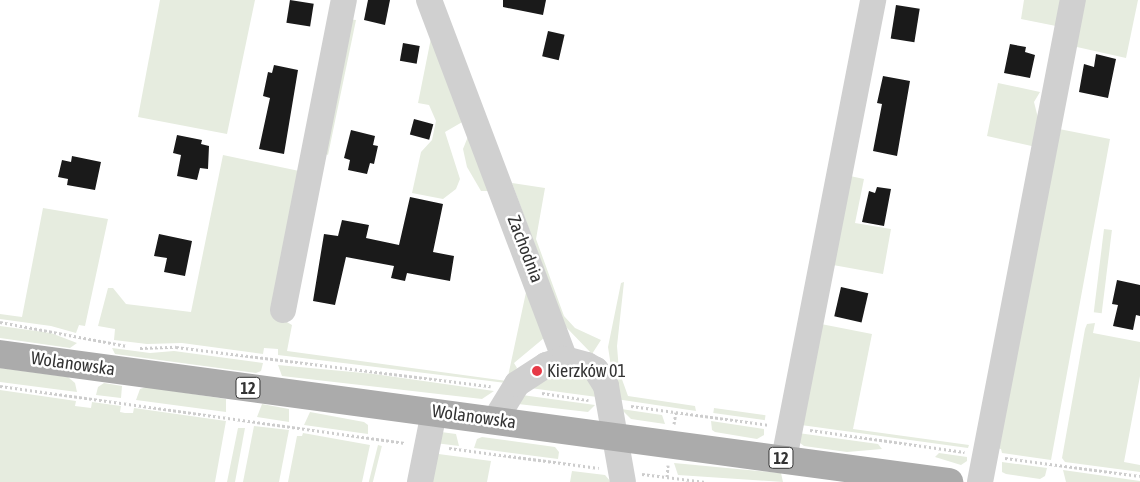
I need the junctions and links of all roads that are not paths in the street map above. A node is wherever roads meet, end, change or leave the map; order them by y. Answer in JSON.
{"nodes":[{"id":1,"x":344,"y":0,"type":"edge"},
{"id":2,"x":429,"y":0,"type":"edge"},
{"id":3,"x":873,"y":0,"type":"edge"},
{"id":4,"x":1073,"y":0,"type":"edge"},
{"id":5,"x":283,"y":310,"type":"dead end"},
{"id":6,"x":0,"y":354,"type":"edge"},
{"id":7,"x":565,"y":359,"type":"junction"},
{"id":8,"x":434,"y":412,"type":"junction"},
{"id":9,"x":495,"y":420,"type":"junction"},
{"id":10,"x":613,"y":436,"type":"junction"},
{"id":11,"x":784,"y":459,"type":"junction"},
{"id":12,"x":622,"y":476,"type":"edge"},
{"id":13,"x":420,"y":482,"type":"edge"},
{"id":14,"x":949,"y":482,"type":"edge"},
{"id":15,"x":980,"y":482,"type":"edge"}],
"edges":[{"from":1,"to":5,"type":"street"},
{"from":2,"to":7,"type":"street","name":"Zachodnia"},
{"from":3,"to":11,"type":"street"},
{"from":4,"to":15,"type":"street"},
{"from":6,"to":8,"type":"main road","name":"Wolanowska","number":"12"},
{"from":7,"to":9,"type":"street"},
{"from":7,"to":10,"type":"street"},
{"from":8,"to":9,"type":"main road","name":"Wolanowska","number":"12"},
{"from":8,"to":13,"type":"street"},
{"from":9,"to":10,"type":"main road","name":"Wolanowska","number":"12"},
{"from":10,"to":11,"type":"main road","name":"Wolanowska","number":"12"},
{"from":10,"to":12,"type":"street"},
{"from":11,"to":14,"type":"main road","name":"Wolanowska","number":"12"}]}
